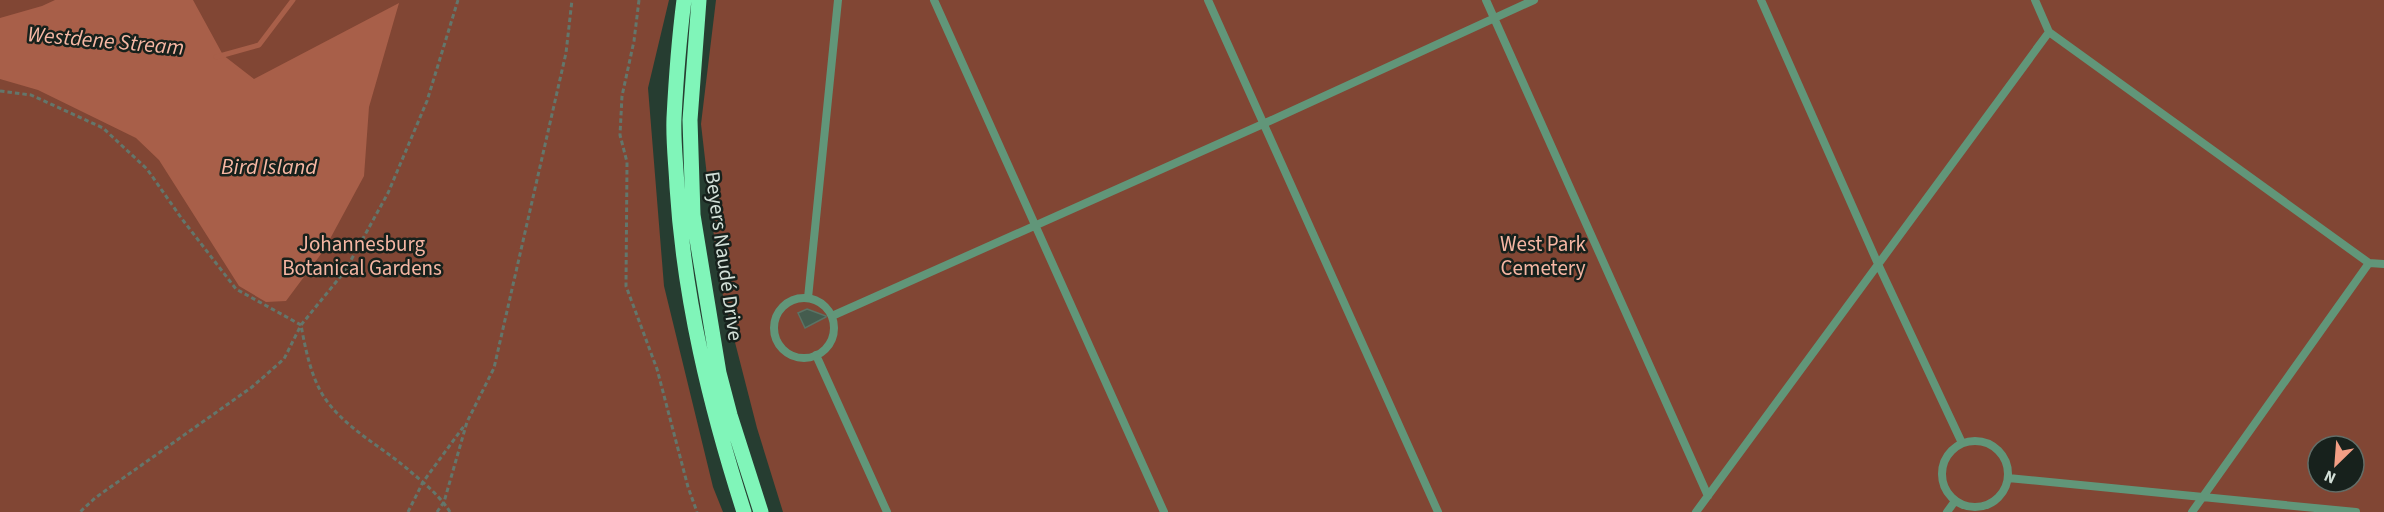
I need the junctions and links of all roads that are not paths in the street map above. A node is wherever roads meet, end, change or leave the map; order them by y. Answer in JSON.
{"nodes":[{"id":1,"x":684,"y":0,"type":"edge"},
{"id":2,"x":699,"y":0,"type":"edge"},
{"id":3,"x":838,"y":0,"type":"edge"},
{"id":4,"x":934,"y":0,"type":"edge"},
{"id":5,"x":1208,"y":0,"type":"edge"},
{"id":6,"x":1485,"y":0,"type":"edge"},
{"id":7,"x":1534,"y":0,"type":"edge"},
{"id":8,"x":1761,"y":0,"type":"edge"},
{"id":9,"x":2035,"y":0,"type":"edge"},
{"id":10,"x":1493,"y":18,"type":"junction"},
{"id":11,"x":2049,"y":32,"type":"junction"},
{"id":12,"x":1263,"y":124,"type":"junction"},
{"id":13,"x":1037,"y":226,"type":"junction"},
{"id":14,"x":2369,"y":262,"type":"junction"},
{"id":15,"x":1878,"y":264,"type":"junction"},
{"id":16,"x":2384,"y":264,"type":"edge"},
{"id":17,"x":808,"y":298,"type":"junction"},
{"id":18,"x":832,"y":316,"type":"junction"},
{"id":19,"x":816,"y":355,"type":"junction"},
{"id":20,"x":1962,"y":443,"type":"junction"},
{"id":21,"x":2008,"y":478,"type":"junction"},
{"id":22,"x":1708,"y":495,"type":"junction"},
{"id":23,"x":2203,"y":496,"type":"junction"},
{"id":24,"x":1955,"y":501,"type":"junction"},
{"id":25,"x":744,"y":512,"type":"edge"},
{"id":26,"x":761,"y":512,"type":"edge"},
{"id":27,"x":887,"y":512,"type":"edge"},
{"id":28,"x":1164,"y":512,"type":"edge"},
{"id":29,"x":1438,"y":512,"type":"edge"},
{"id":30,"x":1696,"y":512,"type":"edge"},
{"id":31,"x":1947,"y":512,"type":"edge"},
{"id":32,"x":2192,"y":512,"type":"edge"},
{"id":33,"x":2356,"y":512,"type":"edge"}],
"edges":[{"from":1,"to":25,"type":"main road","name":"Beyers Naudé Drive"},
{"from":2,"to":26,"type":"main road","name":"Beyers Naudé Drive"},
{"from":3,"to":17,"type":"lane"},
{"from":4,"to":13,"type":"lane"},
{"from":5,"to":12,"type":"lane"},
{"from":6,"to":10,"type":"lane"},
{"from":7,"to":10,"type":"lane"},
{"from":8,"to":15,"type":"lane"},
{"from":9,"to":11,"type":"lane"},
{"from":10,"to":12,"type":"lane"},
{"from":10,"to":22,"type":"lane"},
{"from":11,"to":14,"type":"lane"},
{"from":11,"to":15,"type":"lane"},
{"from":12,"to":13,"type":"lane"},
{"from":12,"to":29,"type":"lane"},
{"from":13,"to":18,"type":"lane"},
{"from":13,"to":28,"type":"lane"},
{"from":14,"to":16,"type":"lane"},
{"from":14,"to":23,"type":"lane"},
{"from":15,"to":20,"type":"lane"},
{"from":15,"to":22,"type":"lane"},
{"from":17,"to":18,"type":"lane"},
{"from":17,"to":19,"type":"lane"},
{"from":18,"to":19,"type":"lane"},
{"from":19,"to":27,"type":"lane"},
{"from":20,"to":21,"type":"lane"},
{"from":20,"to":24,"type":"lane"},
{"from":21,"to":23,"type":"lane"},
{"from":21,"to":24,"type":"lane"},
{"from":22,"to":30,"type":"lane"},
{"from":23,"to":32,"type":"lane"},
{"from":23,"to":33,"type":"lane"},
{"from":24,"to":31,"type":"lane"}]}
